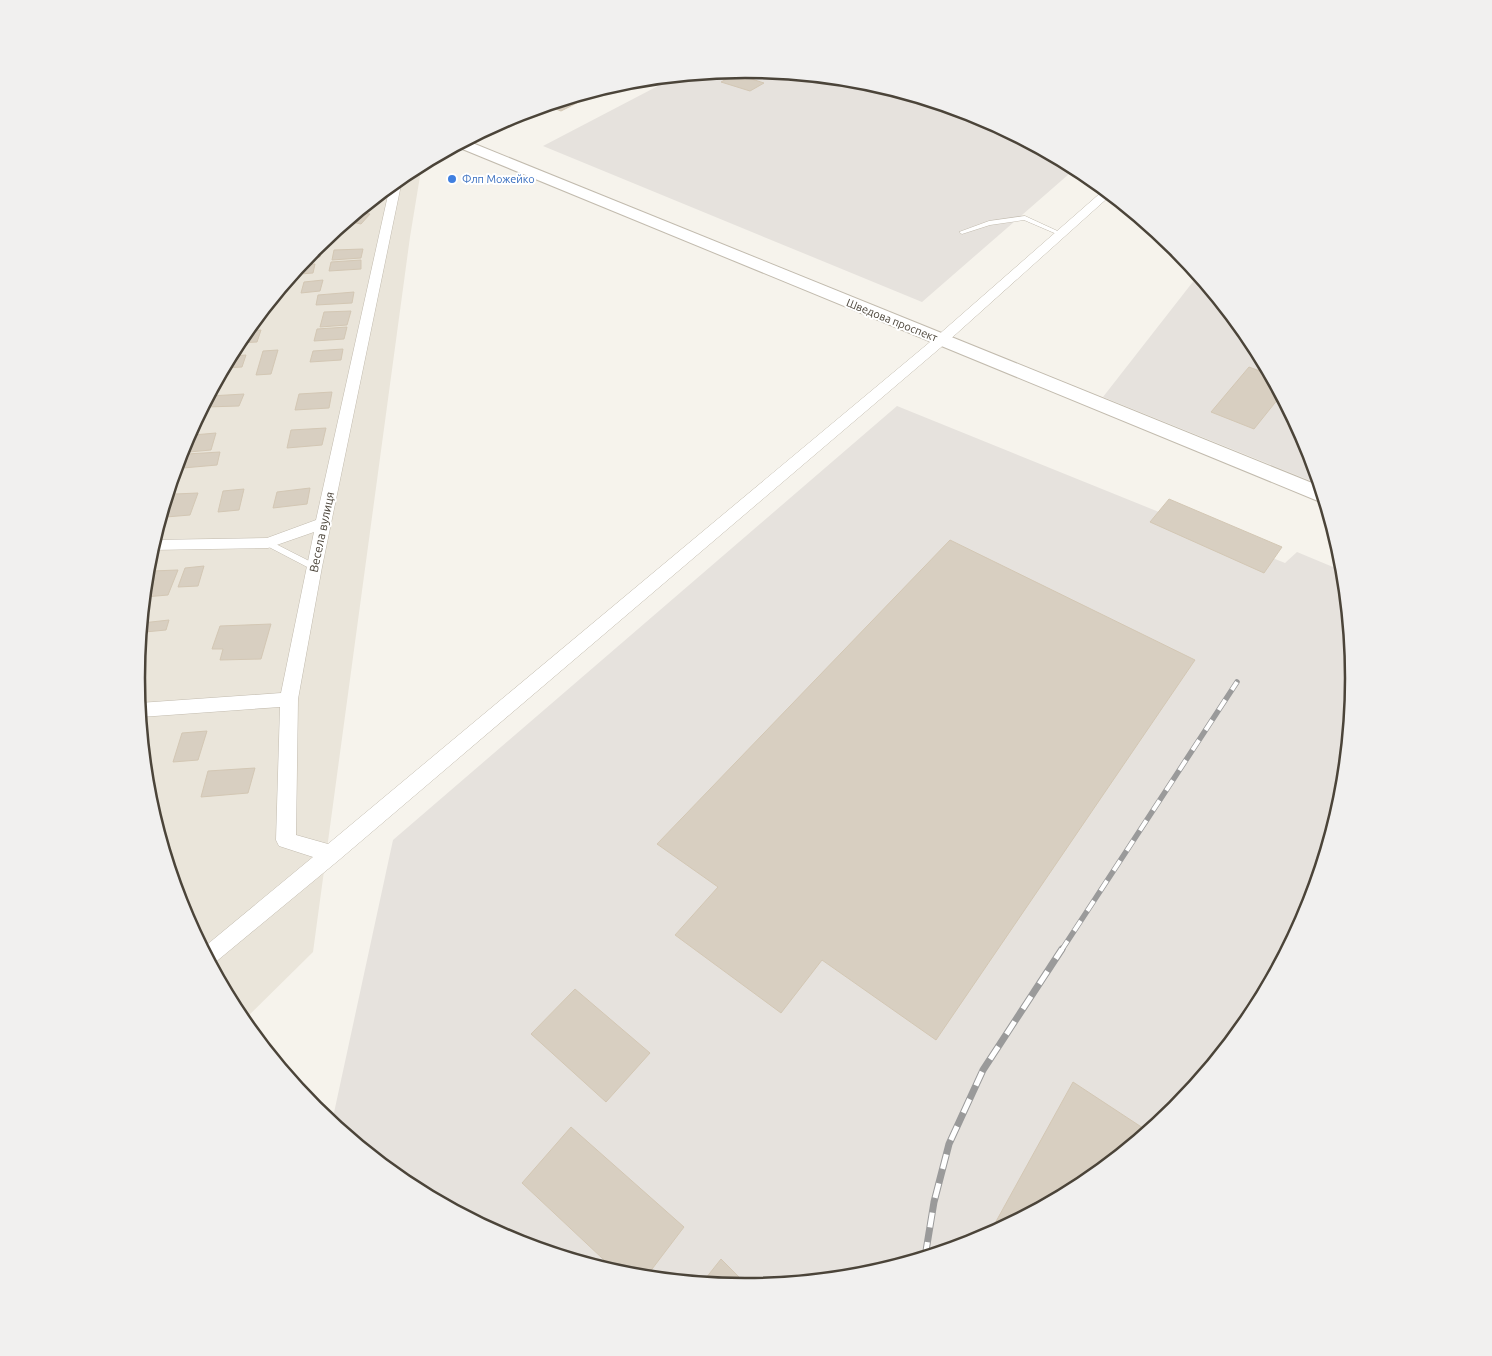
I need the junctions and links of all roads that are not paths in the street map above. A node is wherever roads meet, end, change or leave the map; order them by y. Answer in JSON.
{"nodes":[{"id":1,"x":467,"y":146,"type":"edge"},
{"id":2,"x":395,"y":192,"type":"edge"},
{"id":3,"x":1104,"y":196,"type":"edge"},
{"id":4,"x":962,"y":232,"type":"dead end"},
{"id":5,"x":1061,"y":234,"type":"junction"},
{"id":6,"x":941,"y":340,"type":"junction"},
{"id":7,"x":1317,"y":493,"type":"edge"},
{"id":8,"x":323,"y":523,"type":"junction"},
{"id":9,"x":268,"y":543,"type":"junction"},
{"id":10,"x":161,"y":544,"type":"edge"},
{"id":11,"x":314,"y":567,"type":"junction"},
{"id":12,"x":289,"y":699,"type":"junction"},
{"id":13,"x":147,"y":710,"type":"edge"},
{"id":14,"x":332,"y":854,"type":"junction"},
{"id":15,"x":212,"y":953,"type":"edge"}],
"edges":[{"from":1,"to":6,"type":"street","name":"Шведова проспект"},
{"from":2,"to":8,"type":"street","name":"Весела вулиця"},
{"from":3,"to":5,"type":"street"},
{"from":4,"to":5,"type":"lane"},
{"from":5,"to":6,"type":"street"},
{"from":6,"to":7,"type":"street","name":"Шведова проспект"},
{"from":6,"to":14,"type":"street"},
{"from":8,"to":9,"type":"street"},
{"from":8,"to":11,"type":"street","name":"Весела вулиця"},
{"from":9,"to":10,"type":"street"},
{"from":9,"to":11,"type":"lane"},
{"from":11,"to":12,"type":"street","name":"Весела вулиця"},
{"from":12,"to":13,"type":"street"},
{"from":12,"to":14,"type":"street","name":"Весела вулиця"},
{"from":14,"to":15,"type":"street"}]}
